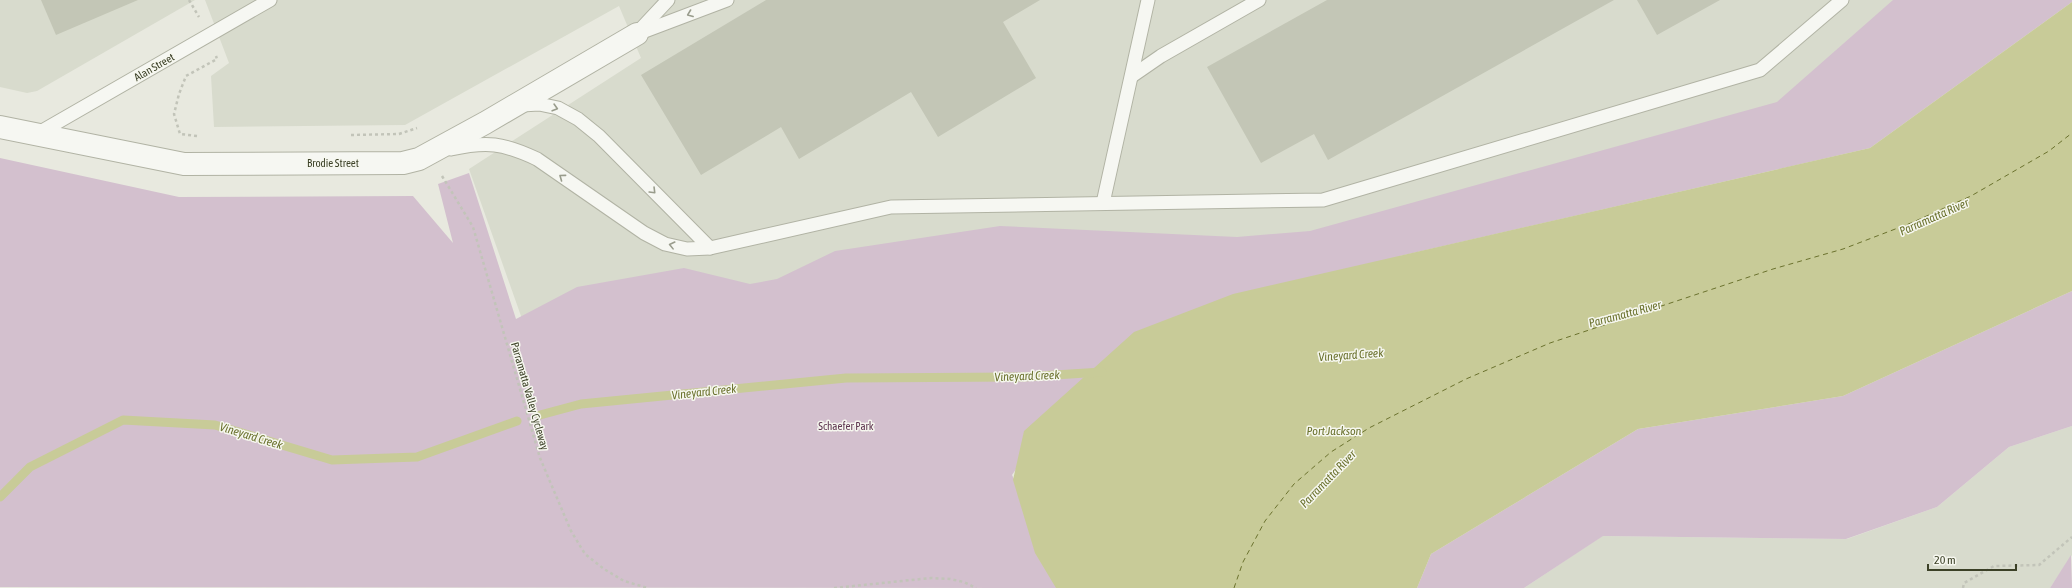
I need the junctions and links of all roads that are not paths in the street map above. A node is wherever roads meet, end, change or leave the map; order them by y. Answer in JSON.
{"nodes":[{"id":1,"x":270,"y":0,"type":"edge"},
{"id":2,"x":668,"y":0,"type":"edge"},
{"id":3,"x":727,"y":0,"type":"edge"},
{"id":4,"x":1148,"y":0,"type":"edge"},
{"id":5,"x":1259,"y":0,"type":"edge"},
{"id":6,"x":1842,"y":0,"type":"edge"},
{"id":7,"x":637,"y":34,"type":"junction"},
{"id":8,"x":1132,"y":76,"type":"junction"},
{"id":9,"x":516,"y":105,"type":"junction"},
{"id":10,"x":0,"y":127,"type":"edge"},
{"id":11,"x":37,"y":134,"type":"junction"},
{"id":12,"x":432,"y":153,"type":"junction"},
{"id":13,"x":1103,"y":203,"type":"junction"},
{"id":14,"x":710,"y":248,"type":"junction"}],
"edges":[{"from":1,"to":11,"type":"lane","name":"Alan Street"},
{"from":2,"to":7,"type":"lane"},
{"from":3,"to":7,"type":"lane","one_way":true},
{"from":4,"to":8,"type":"lane"},
{"from":5,"to":8,"type":"lane"},
{"from":6,"to":13,"type":"lane"},
{"from":7,"to":9,"type":"street","name":"Brodie Street"},
{"from":8,"to":13,"type":"lane"},
{"from":9,"to":12,"type":"street","name":"Brodie Street"},
{"from":9,"to":14,"type":"lane","one_way":true},
{"from":10,"to":11,"type":"street","name":"Brodie Street"},
{"from":11,"to":12,"type":"street","name":"Brodie Street"},
{"from":14,"to":12,"type":"lane","one_way":true},
{"from":13,"to":14,"type":"lane"}]}
